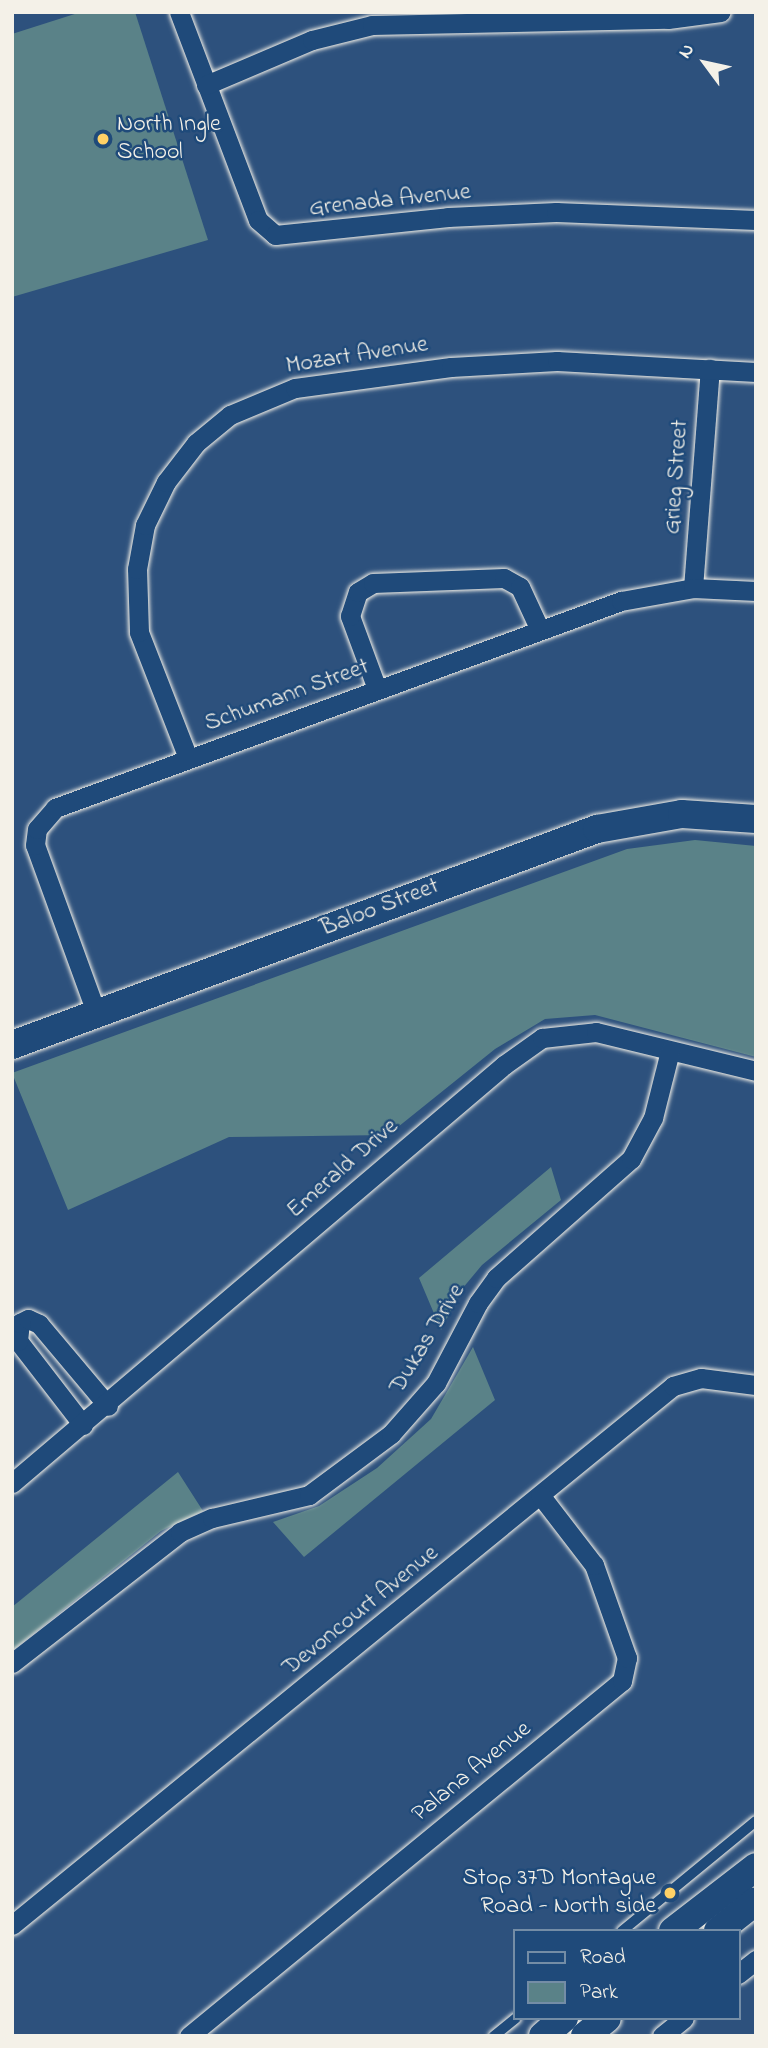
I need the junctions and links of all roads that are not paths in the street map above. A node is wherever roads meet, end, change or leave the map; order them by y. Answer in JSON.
{"nodes":[{"id":1,"x":179,"y":12,"type":"edge"},
{"id":2,"x":721,"y":12,"type":"edge"},
{"id":3,"x":558,"y":17,"type":"edge"},
{"id":4,"x":358,"y":20,"type":"edge"},
{"id":5,"x":206,"y":85,"type":"junction"},
{"id":6,"x":756,"y":220,"type":"edge"},
{"id":7,"x":710,"y":369,"type":"junction"},
{"id":8,"x":756,"y":372,"type":"edge"},
{"id":9,"x":693,"y":588,"type":"junction"},
{"id":10,"x":756,"y":591,"type":"edge"},
{"id":11,"x":540,"y":630,"type":"junction"},
{"id":12,"x":377,"y":689,"type":"junction"},
{"id":13,"x":188,"y":758,"type":"junction"},
{"id":14,"x":756,"y":819,"type":"edge"},
{"id":15,"x":97,"y":1015,"type":"junction"},
{"id":16,"x":12,"y":1045,"type":"edge"},
{"id":17,"x":670,"y":1051,"type":"junction"},
{"id":18,"x":756,"y":1071,"type":"edge"},
{"id":19,"x":756,"y":1385,"type":"edge"},
{"id":20,"x":108,"y":1406,"type":"junction"},
{"id":21,"x":83,"y":1425,"type":"junction"},
{"id":22,"x":12,"y":1483,"type":"edge"},
{"id":23,"x":540,"y":1494,"type":"junction"},
{"id":24,"x":12,"y":1663,"type":"edge"},
{"id":25,"x":756,"y":1821,"type":"edge"},
{"id":26,"x":756,"y":1867,"type":"edge"},
{"id":27,"x":756,"y":1901,"type":"edge"},
{"id":28,"x":12,"y":1925,"type":"edge"},
{"id":29,"x":624,"y":1929,"type":"edge"},
{"id":30,"x":676,"y":1929,"type":"edge"},
{"id":31,"x":721,"y":1929,"type":"edge"},
{"id":32,"x":756,"y":1960,"type":"edge"},
{"id":33,"x":740,"y":1972,"type":"edge"},
{"id":34,"x":514,"y":2020,"type":"edge"},
{"id":35,"x":562,"y":2020,"type":"edge"},
{"id":36,"x":605,"y":2020,"type":"edge"},
{"id":37,"x":682,"y":2020,"type":"edge"},
{"id":38,"x":500,"y":2034,"type":"edge"},
{"id":39,"x":189,"y":2036,"type":"edge"},
{"id":40,"x":543,"y":2036,"type":"edge"},
{"id":41,"x":585,"y":2036,"type":"edge"},
{"id":42,"x":662,"y":2036,"type":"edge"}],
"edges":[{"from":1,"to":5,"type":"street","name":"Grenada Avenue"},
{"from":2,"to":3,"type":"street"},
{"from":3,"to":4,"type":"street"},
{"from":4,"to":5,"type":"street"},
{"from":5,"to":6,"type":"street","name":"Grenada Avenue"},
{"from":7,"to":8,"type":"street","name":"Mozart Avenue"},
{"from":7,"to":9,"type":"street","name":"Grieg Street"},
{"from":7,"to":13,"type":"street","name":"Mozart Avenue"},
{"from":9,"to":10,"type":"street","name":"Schumann Street"},
{"from":9,"to":11,"type":"street","name":"Schumann Street"},
{"from":11,"to":12,"type":"street","name":"Schumann Street"},
{"from":11,"to":12,"type":"street"},
{"from":12,"to":13,"type":"street","name":"Schumann Street"},
{"from":13,"to":15,"type":"street","name":"Schumann Street"},
{"from":14,"to":15,"type":"street","name":"Baloo Street"},
{"from":15,"to":16,"type":"street","name":"Baloo Street"},
{"from":17,"to":18,"type":"street","name":"Emerald Drive"},
{"from":17,"to":20,"type":"street","name":"Emerald Drive"},
{"from":17,"to":24,"type":"street","name":"Dukas Drive"},
{"from":19,"to":23,"type":"street","name":"Devoncourt Avenue"},
{"from":20,"to":21,"type":"street","name":"Emerald Drive"},
{"from":20,"to":21,"type":"street"},
{"from":21,"to":22,"type":"street","name":"Emerald Drive"},
{"from":23,"to":28,"type":"street","name":"Devoncourt Avenue"},
{"from":23,"to":39,"type":"street","name":"Palana Avenue"},
{"from":25,"to":29,"type":"lane"},
{"from":26,"to":30,"type":"street"},
{"from":27,"to":31,"type":"street"},
{"from":32,"to":33,"type":"street"},
{"from":34,"to":38,"type":"lane"},
{"from":35,"to":40,"type":"street"},
{"from":36,"to":41,"type":"street"},
{"from":37,"to":42,"type":"street"}]}
